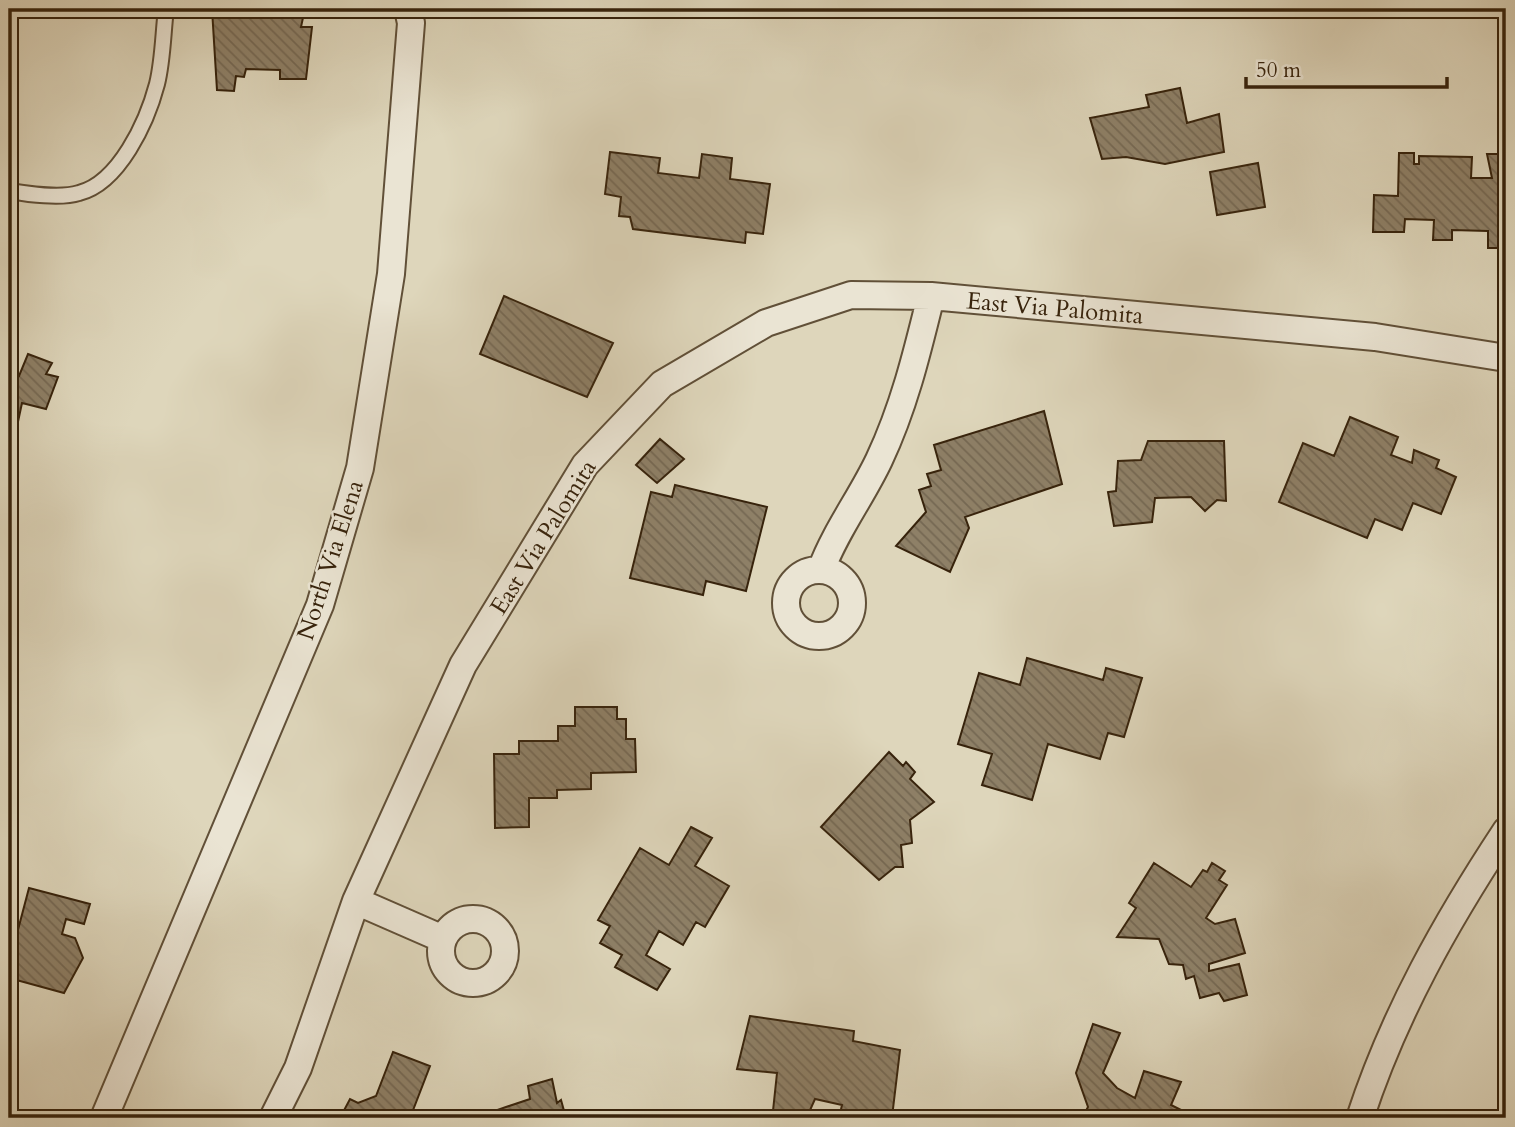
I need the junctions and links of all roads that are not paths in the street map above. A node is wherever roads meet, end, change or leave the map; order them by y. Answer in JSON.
{"nodes":[{"id":1,"x":166,"y":9,"type":"edge"},
{"id":2,"x":408,"y":9,"type":"edge"},
{"id":3,"x":9,"y":191,"type":"edge"},
{"id":4,"x":931,"y":296,"type":"junction"},
{"id":5,"x":1506,"y":358,"type":"edge"},
{"id":6,"x":821,"y":570,"type":"dead end"},
{"id":7,"x":1506,"y":831,"type":"edge"},
{"id":8,"x":356,"y":901,"type":"junction"},
{"id":9,"x":443,"y":939,"type":"dead end"},
{"id":10,"x":104,"y":1118,"type":"edge"},
{"id":11,"x":273,"y":1118,"type":"edge"},
{"id":12,"x":1360,"y":1118,"type":"edge"}],
"edges":[{"from":1,"to":3,"type":"lane"},
{"from":2,"to":10,"type":"street","name":"North Via Elena"},
{"from":4,"to":5,"type":"street","name":"East Via Palomita"},
{"from":4,"to":6,"type":"street"},
{"from":4,"to":8,"type":"street","name":"East Via Palomita"},
{"from":7,"to":12,"type":"street"},
{"from":8,"to":9,"type":"street"},
{"from":8,"to":11,"type":"street","name":"East Via Palomita"}]}
